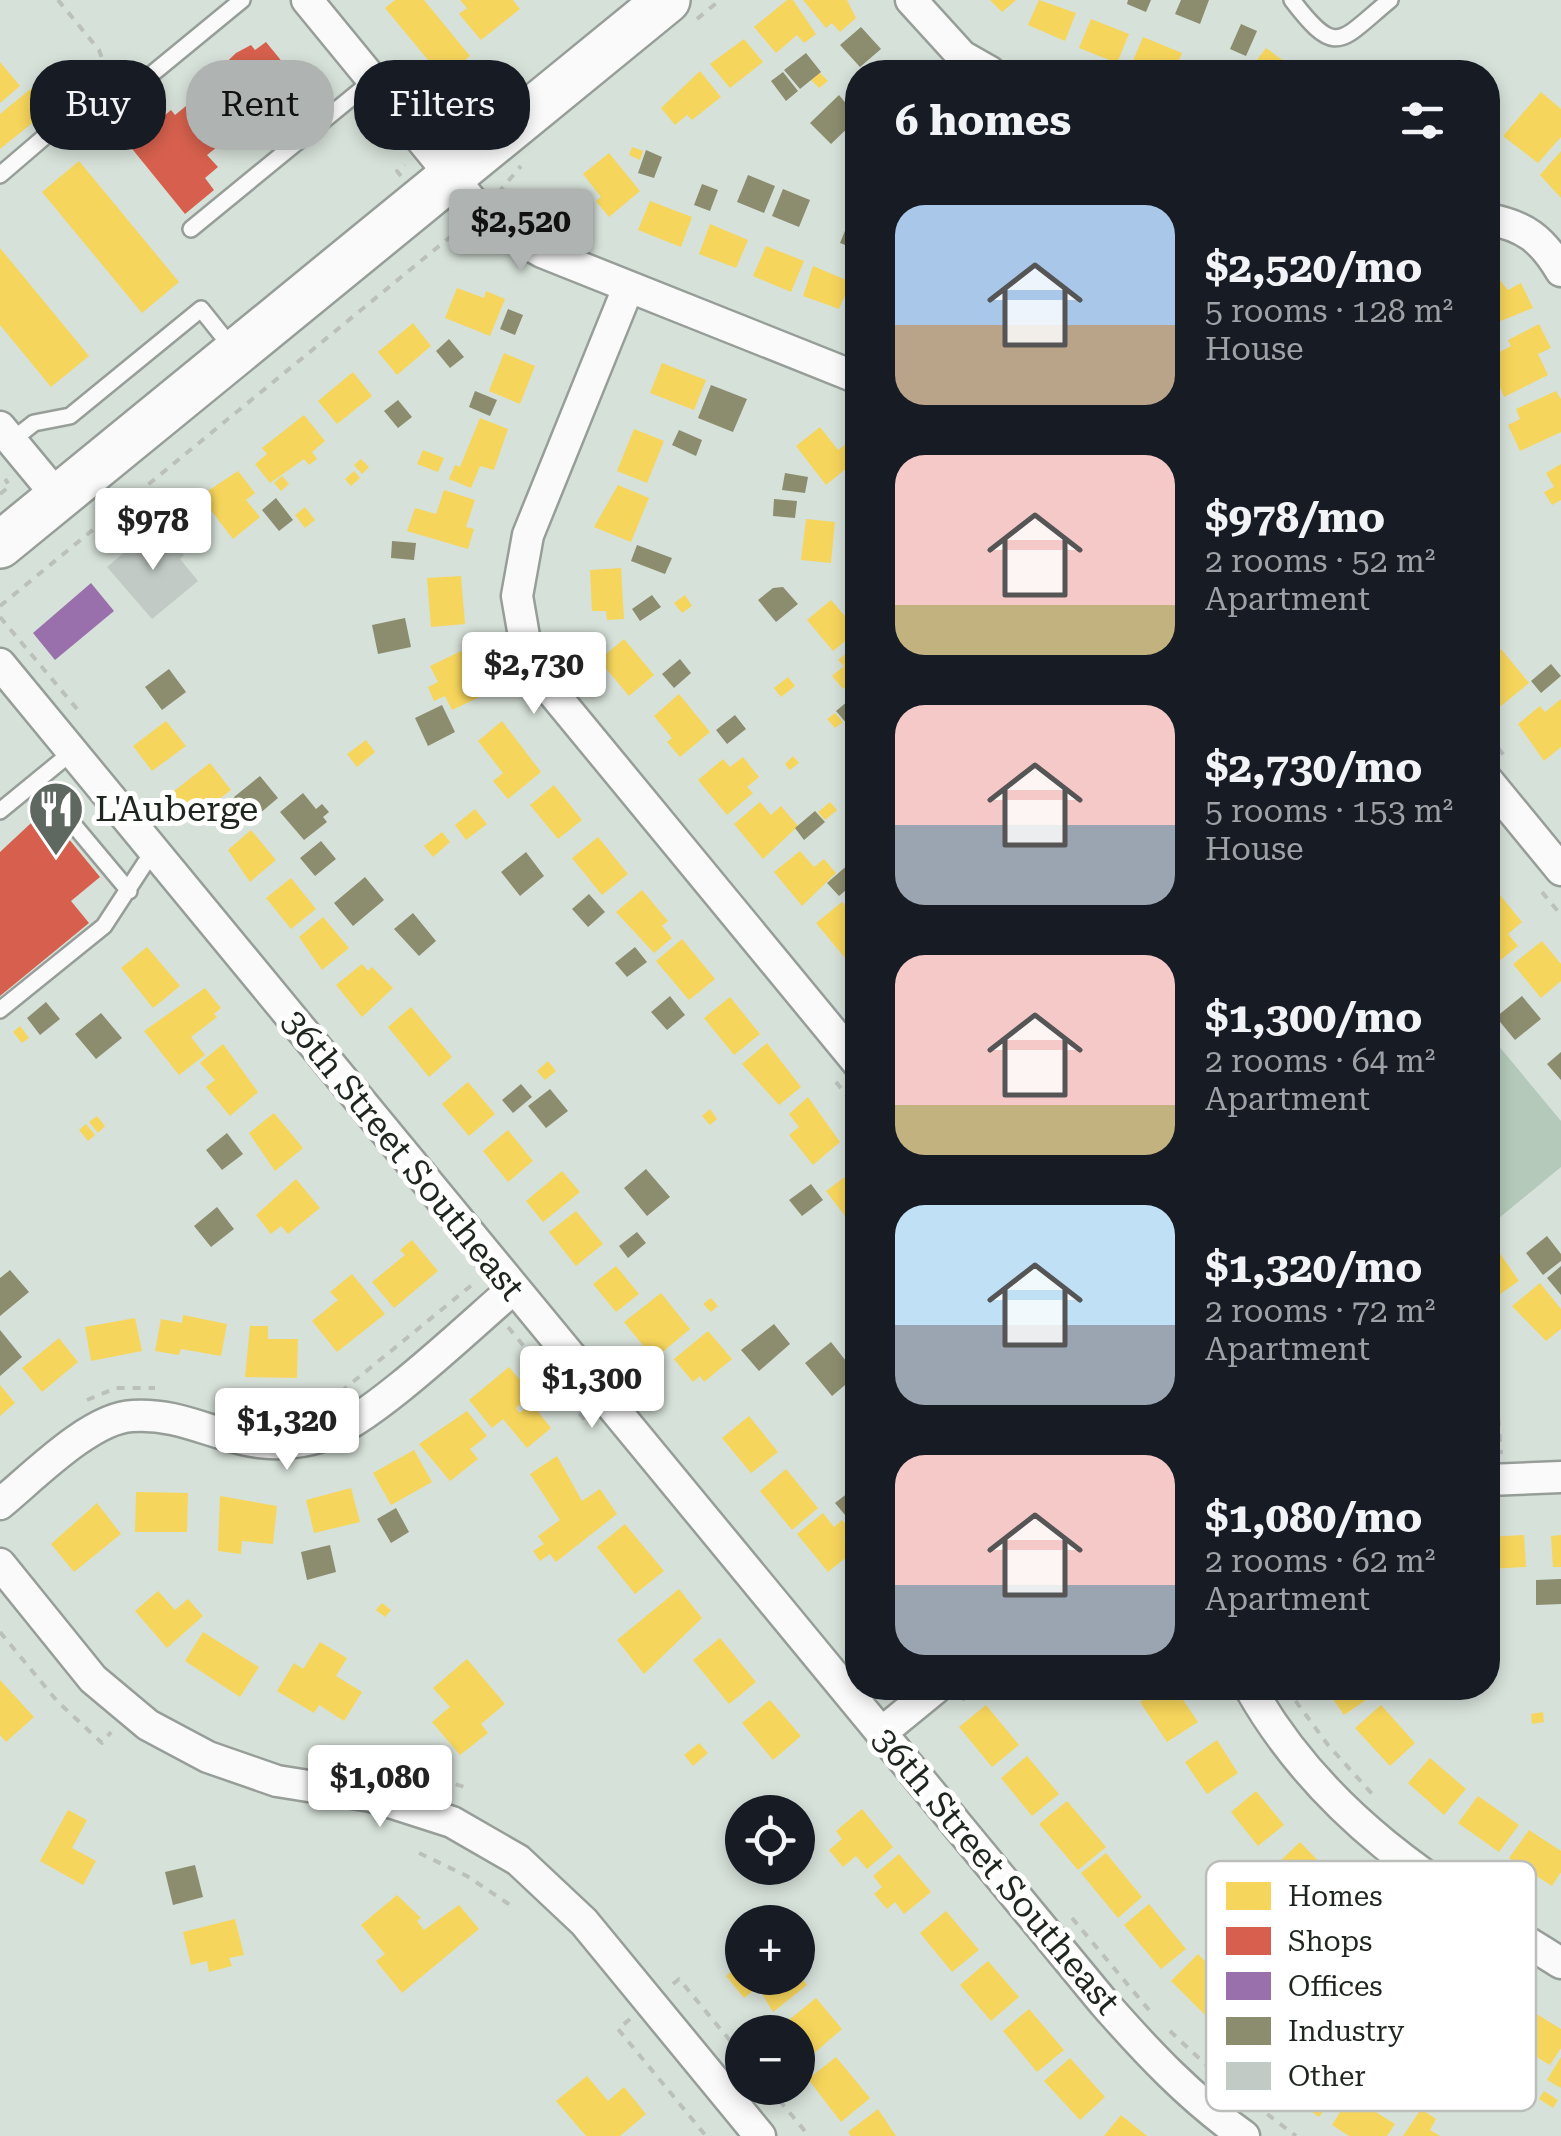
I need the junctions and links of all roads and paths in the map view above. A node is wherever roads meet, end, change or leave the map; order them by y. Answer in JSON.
{"nodes":[{"id":1,"x":58,"y":0,"type":"edge"},
{"id":2,"x":242,"y":0,"type":"edge"},
{"id":3,"x":307,"y":0,"type":"edge"},
{"id":4,"x":667,"y":0,"type":"edge"},
{"id":5,"x":910,"y":0,"type":"edge"},
{"id":6,"x":1292,"y":0,"type":"edge"},
{"id":7,"x":1390,"y":0,"type":"edge"},
{"id":8,"x":103,"y":60,"type":"edge"},
{"id":9,"x":356,"y":60,"type":"edge"},
{"id":10,"x":969,"y":60,"type":"edge"},
{"id":11,"x":166,"y":62,"type":"edge"},
{"id":12,"x":354,"y":95,"type":"edge"},
{"id":13,"x":30,"y":149,"type":"edge"},
{"id":14,"x":429,"y":150,"type":"edge"},
{"id":15,"x":405,"y":164,"type":"dead end"},
{"id":16,"x":397,"y":170,"type":"dead end"},
{"id":17,"x":0,"y":175,"type":"edge"},
{"id":18,"x":452,"y":178,"type":"junction"},
{"id":19,"x":1500,"y":221,"type":"edge"},
{"id":20,"x":440,"y":223,"type":"dead end"},
{"id":21,"x":465,"y":225,"type":"dead end"},
{"id":22,"x":190,"y":229,"type":"dead end"},
{"id":23,"x":451,"y":237,"type":"junction"},
{"id":24,"x":1561,"y":271,"type":"edge"},
{"id":25,"x":628,"y":288,"type":"junction"},
{"id":26,"x":236,"y":352,"type":"junction"},
{"id":27,"x":845,"y":373,"type":"edge"},
{"id":28,"x":6,"y":434,"type":"edge"},
{"id":29,"x":0,"y":471,"type":"edge"},
{"id":30,"x":0,"y":494,"type":"edge"},
{"id":31,"x":58,"y":497,"type":"junction"},
{"id":32,"x":0,"y":545,"type":"edge"},
{"id":33,"x":0,"y":606,"type":"edge"},
{"id":34,"x":0,"y":617,"type":"edge"},
{"id":35,"x":0,"y":664,"type":"edge"},
{"id":36,"x":77,"y":709,"type":"dead end"},
{"id":37,"x":72,"y":752,"type":"junction"},
{"id":38,"x":37,"y":781,"type":"junction"},
{"id":39,"x":1500,"y":796,"type":"edge"},
{"id":40,"x":0,"y":811,"type":"edge"},
{"id":41,"x":154,"y":851,"type":"junction"},
{"id":42,"x":1561,"y":870,"type":"edge"},
{"id":43,"x":129,"y":890,"type":"junction"},
{"id":44,"x":0,"y":1010,"type":"edge"},
{"id":45,"x":844,"y":1068,"type":"edge"},
{"id":46,"x":473,"y":1284,"type":"dead end"},
{"id":47,"x":513,"y":1289,"type":"junction"},
{"id":48,"x":169,"y":1390,"type":"dead end"},
{"id":49,"x":73,"y":1408,"type":"dead end"},
{"id":50,"x":273,"y":1415,"type":"dead end"},
{"id":51,"x":1500,"y":1472,"type":"edge"},
{"id":52,"x":1561,"y":1477,"type":"edge"},
{"id":53,"x":0,"y":1504,"type":"edge"},
{"id":54,"x":0,"y":1564,"type":"edge"},
{"id":55,"x":0,"y":1632,"type":"edge"},
{"id":56,"x":845,"y":1690,"type":"edge"},
{"id":57,"x":854,"y":1700,"type":"edge"},
{"id":58,"x":921,"y":1700,"type":"edge"},
{"id":59,"x":1258,"y":1700,"type":"edge"},
{"id":60,"x":1295,"y":1700,"type":"edge"},
{"id":61,"x":881,"y":1733,"type":"junction"},
{"id":62,"x":102,"y":1743,"type":"dead end"},
{"id":63,"x":340,"y":1764,"type":"dead end"},
{"id":64,"x":468,"y":1788,"type":"dead end"},
{"id":65,"x":1376,"y":1798,"type":"dead end"},
{"id":66,"x":419,"y":1854,"type":"dead end"},
{"id":67,"x":1404,"y":1861,"type":"edge"},
{"id":68,"x":513,"y":1907,"type":"dead end"},
{"id":69,"x":1069,"y":1914,"type":"dead end"},
{"id":70,"x":1536,"y":1948,"type":"edge"},
{"id":71,"x":1561,"y":1963,"type":"edge"},
{"id":72,"x":679,"y":1979,"type":"dead end"},
{"id":73,"x":618,"y":2029,"type":"dead end"},
{"id":74,"x":725,"y":2034,"type":"edge"},
{"id":75,"x":1206,"y":2065,"type":"edge"},
{"id":76,"x":784,"y":2105,"type":"edge"},
{"id":77,"x":1206,"y":2109,"type":"edge"},
{"id":78,"x":1208,"y":2111,"type":"edge"},
{"id":79,"x":1264,"y":2111,"type":"edge"},
{"id":80,"x":706,"y":2136,"type":"edge"},
{"id":81,"x":760,"y":2136,"type":"edge"},
{"id":82,"x":810,"y":2136,"type":"edge"},
{"id":83,"x":1244,"y":2136,"type":"edge"},
{"id":84,"x":1296,"y":2136,"type":"edge"}],
"edges":[{"from":1,"to":8,"type":"path"},
{"from":2,"to":11,"type":"lane"},
{"from":3,"to":9,"type":"street"},
{"from":4,"to":18,"type":"main road"},
{"from":5,"to":10,"type":"street"},
{"from":6,"to":7,"type":"lane"},
{"from":12,"to":22,"type":"lane"},
{"from":13,"to":17,"type":"lane"},
{"from":14,"to":18,"type":"street"},
{"from":15,"to":16,"type":"path"},
{"from":18,"to":25,"type":"street"},
{"from":18,"to":26,"type":"main road"},
{"from":19,"to":24,"type":"street"},
{"from":20,"to":23,"type":"path"},
{"from":21,"to":23,"type":"path"},
{"from":23,"to":33,"type":"path"},
{"from":25,"to":27,"type":"street"},
{"from":25,"to":45,"type":"street"},
{"from":26,"to":28,"type":"lane"},
{"from":26,"to":31,"type":"main road"},
{"from":28,"to":31,"type":"street"},
{"from":29,"to":30,"type":"path"},
{"from":31,"to":32,"type":"main road"},
{"from":34,"to":36,"type":"path"},
{"from":35,"to":37,"type":"street","name":"36th Street Southeast"},
{"from":37,"to":38,"type":"lane"},
{"from":37,"to":41,"type":"street","name":"36th Street Southeast"},
{"from":38,"to":40,"type":"lane"},
{"from":38,"to":43,"type":"lane"},
{"from":39,"to":42,"type":"street"},
{"from":41,"to":43,"type":"lane"},
{"from":41,"to":47,"type":"street","name":"36th Street Southeast"},
{"from":43,"to":44,"type":"lane"},
{"from":46,"to":50,"type":"path"},
{"from":47,"to":53,"type":"street"},
{"from":47,"to":56,"type":"street","name":"36th Street Southeast"},
{"from":48,"to":49,"type":"path"},
{"from":51,"to":52,"type":"street"},
{"from":54,"to":81,"type":"street"},
{"from":55,"to":62,"type":"path"},
{"from":57,"to":61,"type":"street","name":"36th Street Southeast"},
{"from":58,"to":61,"type":"street"},
{"from":59,"to":67,"type":"street"},
{"from":60,"to":65,"type":"path"},
{"from":61,"to":77,"type":"street","name":"36th Street Southeast"},
{"from":63,"to":64,"type":"path"},
{"from":66,"to":68,"type":"path"},
{"from":69,"to":75,"type":"path"},
{"from":70,"to":71,"type":"street"},
{"from":72,"to":74,"type":"path"},
{"from":73,"to":80,"type":"path"},
{"from":76,"to":82,"type":"path"},
{"from":78,"to":83,"type":"street","name":"36th Street Southeast"},
{"from":79,"to":84,"type":"path"}]}
